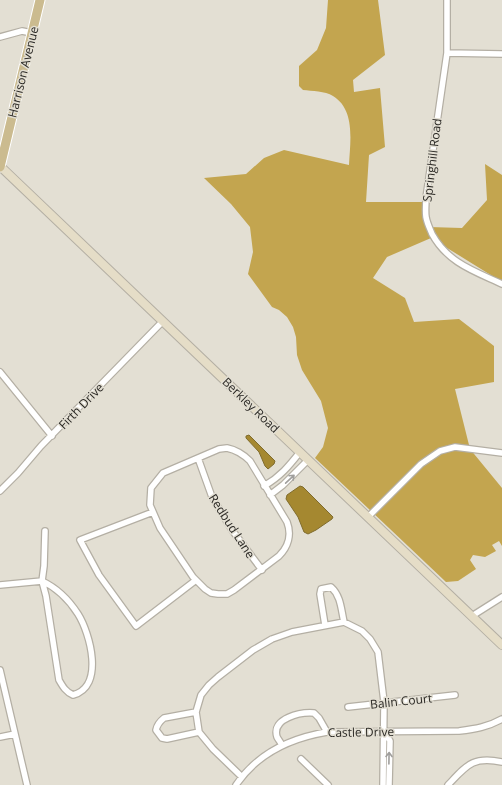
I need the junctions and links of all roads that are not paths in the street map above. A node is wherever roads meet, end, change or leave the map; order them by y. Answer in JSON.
{"nodes":[{"id":1,"x":40,"y":0,"type":"edge"},
{"id":2,"x":448,"y":0,"type":"edge"},
{"id":3,"x":32,"y":33,"type":"junction"},
{"id":4,"x":0,"y":37,"type":"edge"},
{"id":5,"x":447,"y":53,"type":"junction"},
{"id":6,"x":502,"y":54,"type":"edge"},
{"id":7,"x":0,"y":166,"type":"edge"},
{"id":8,"x":502,"y":284,"type":"edge"},
{"id":9,"x":163,"y":321,"type":"junction"},
{"id":10,"x":0,"y":372,"type":"edge"},
{"id":11,"x":52,"y":436,"type":"junction"},
{"id":12,"x":300,"y":452,"type":"junction"},
{"id":13,"x":502,"y":452,"type":"edge"},
{"id":14,"x":198,"y":458,"type":"junction"},
{"id":15,"x":308,"y":460,"type":"junction"},
{"id":16,"x":264,"y":486,"type":"junction"},
{"id":17,"x":0,"y":491,"type":"edge"},
{"id":18,"x":270,"y":495,"type":"junction"},
{"id":19,"x":153,"y":512,"type":"junction"},
{"id":20,"x":368,"y":517,"type":"junction"},
{"id":21,"x":45,"y":531,"type":"dead end"},
{"id":22,"x":262,"y":570,"type":"junction"},
{"id":23,"x":196,"y":580,"type":"junction"},
{"id":24,"x":42,"y":581,"type":"junction"},
{"id":25,"x":0,"y":585,"type":"edge"},
{"id":26,"x":502,"y":597,"type":"edge"},
{"id":27,"x":472,"y":616,"type":"junction"},
{"id":28,"x":344,"y":622,"type":"junction"},
{"id":29,"x":325,"y":625,"type":"junction"},
{"id":30,"x":502,"y":645,"type":"edge"},
{"id":31,"x":0,"y":670,"type":"edge"},
{"id":32,"x":455,"y":695,"type":"dead end"},
{"id":33,"x":384,"y":702,"type":"junction"},
{"id":34,"x":348,"y":706,"type":"dead end"},
{"id":35,"x":196,"y":712,"type":"junction"},
{"id":36,"x":502,"y":719,"type":"edge"},
{"id":37,"x":385,"y":731,"type":"junction"},
{"id":38,"x":199,"y":732,"type":"junction"},
{"id":39,"x":327,"y":732,"type":"junction"},
{"id":40,"x":15,"y":734,"type":"junction"},
{"id":41,"x":0,"y":737,"type":"edge"},
{"id":42,"x":282,"y":745,"type":"junction"},
{"id":43,"x":301,"y":759,"type":"dead end"},
{"id":44,"x":502,"y":762,"type":"edge"},
{"id":45,"x":242,"y":777,"type":"junction"},
{"id":46,"x":27,"y":785,"type":"edge"},
{"id":47,"x":236,"y":785,"type":"edge"},
{"id":48,"x":328,"y":785,"type":"edge"},
{"id":49,"x":383,"y":785,"type":"edge"},
{"id":50,"x":389,"y":785,"type":"edge"},
{"id":51,"x":448,"y":785,"type":"edge"}],
"edges":[{"from":1,"to":3,"type":"main road","name":"Harrison Avenue"},
{"from":2,"to":5,"type":"street","name":"Springhill Road"},
{"from":3,"to":4,"type":"street"},
{"from":3,"to":7,"type":"main road","name":"Harrison Avenue"},
{"from":5,"to":6,"type":"street"},
{"from":5,"to":8,"type":"street","name":"Springhill Road"},
{"from":7,"to":9,"type":"street","name":"Berkley Road"},
{"from":9,"to":11,"type":"street","name":"Firth Drive"},
{"from":9,"to":12,"type":"street","name":"Berkley Road"},
{"from":10,"to":11,"type":"street"},
{"from":11,"to":17,"type":"street","name":"Firth Drive"},
{"from":12,"to":15,"type":"street","name":"Berkley Road"},
{"from":12,"to":16,"type":"street"},
{"from":13,"to":20,"type":"street"},
{"from":14,"to":16,"type":"street"},
{"from":14,"to":19,"type":"street"},
{"from":14,"to":22,"type":"street","name":"Redbud Lane"},
{"from":18,"to":15,"type":"street","one_way":true},
{"from":15,"to":20,"type":"street","name":"Berkley Road"},
{"from":16,"to":18,"type":"street"},
{"from":18,"to":22,"type":"street"},
{"from":19,"to":23,"type":"street"},
{"from":19,"to":23,"type":"street"},
{"from":20,"to":27,"type":"street","name":"Berkley Road"},
{"from":21,"to":24,"type":"street"},
{"from":22,"to":23,"type":"street"},
{"from":24,"to":24,"type":"street"},
{"from":24,"to":25,"type":"street"},
{"from":26,"to":27,"type":"street"},
{"from":27,"to":30,"type":"street","name":"Berkley Road"},
{"from":28,"to":29,"type":"street"},
{"from":28,"to":29,"type":"street"},
{"from":28,"to":33,"type":"street"},
{"from":29,"to":35,"type":"street"},
{"from":31,"to":40,"type":"street"},
{"from":32,"to":33,"type":"street","name":"Balin Court"},
{"from":33,"to":34,"type":"street","name":"Balin Court"},
{"from":33,"to":37,"type":"street"},
{"from":35,"to":38,"type":"street"},
{"from":35,"to":38,"type":"street"},
{"from":36,"to":37,"type":"street","name":"Castle Drive"},
{"from":37,"to":39,"type":"street","name":"Castle Drive"},
{"from":37,"to":49,"type":"street"},
{"from":50,"to":37,"type":"street","one_way":true},
{"from":38,"to":45,"type":"street"},
{"from":39,"to":42,"type":"street","name":"Castle Drive"},
{"from":39,"to":42,"type":"street"},
{"from":40,"to":41,"type":"street"},
{"from":40,"to":46,"type":"street"},
{"from":42,"to":45,"type":"street","name":"Castle Drive"},
{"from":43,"to":48,"type":"street"},
{"from":44,"to":51,"type":"street"},
{"from":45,"to":47,"type":"street","name":"Castle Drive"}]}
